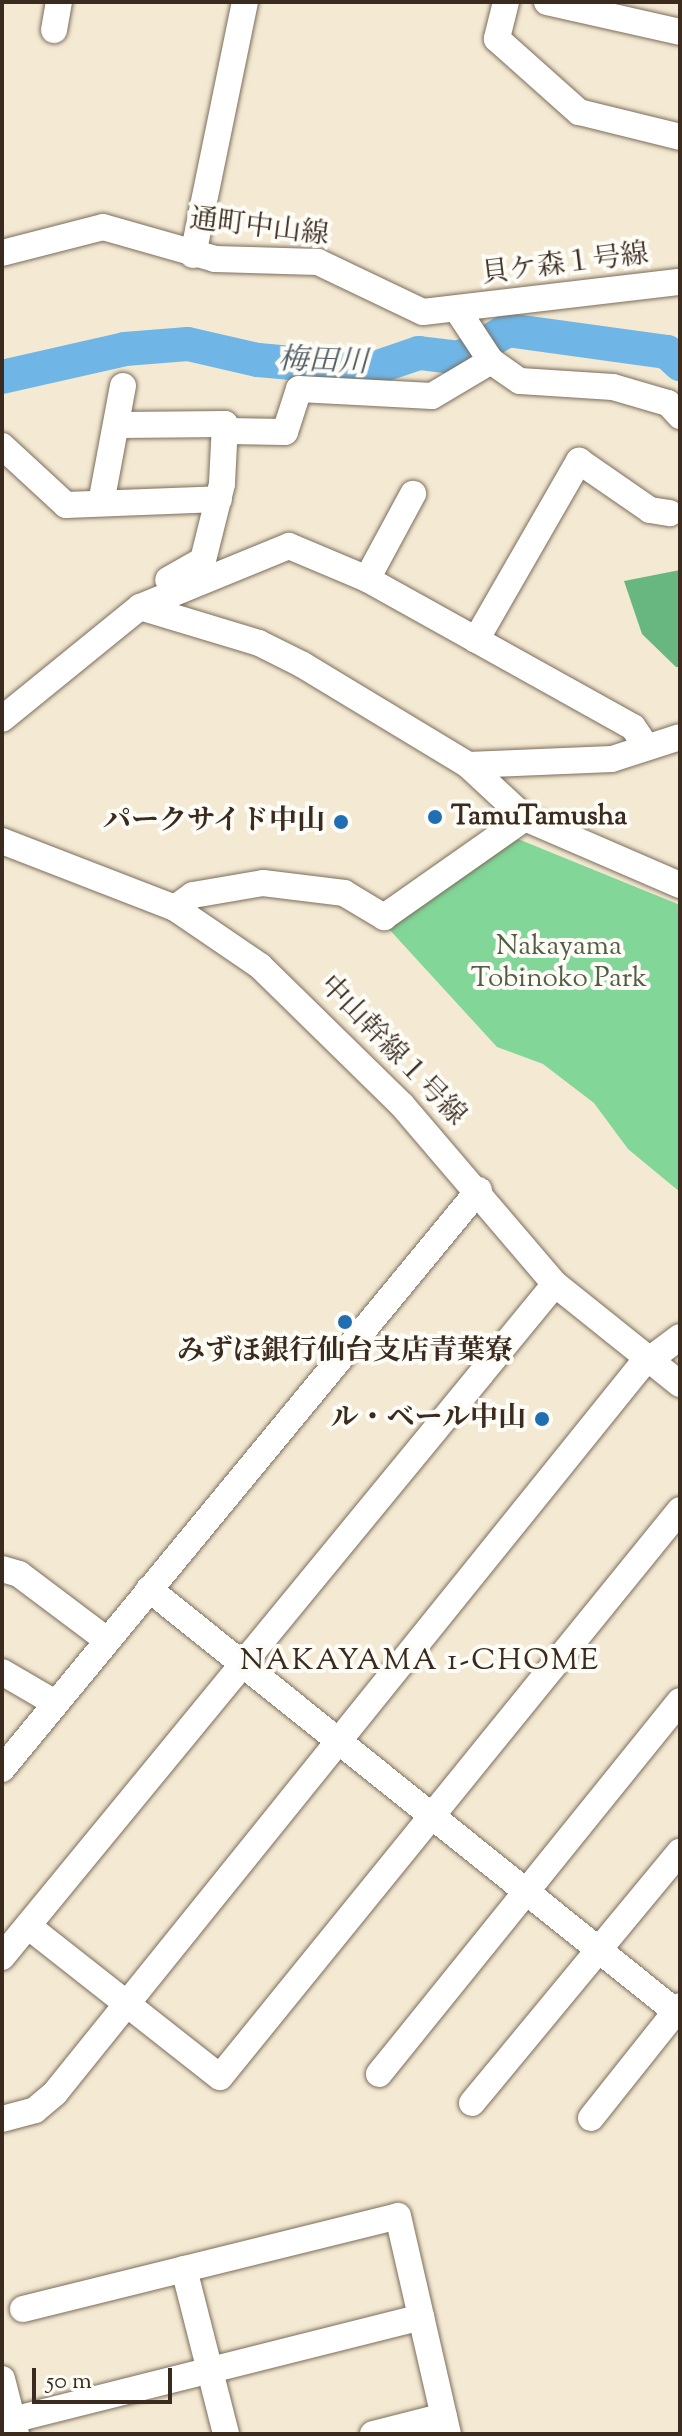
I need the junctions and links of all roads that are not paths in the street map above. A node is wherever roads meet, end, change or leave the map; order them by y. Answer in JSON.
{"nodes":[{"id":1,"x":59,"y":2,"type":"edge"},
{"id":2,"x":242,"y":2,"type":"edge"},
{"id":3,"x":506,"y":2,"type":"edge"},
{"id":4,"x":547,"y":2,"type":"edge"},
{"id":5,"x":54,"y":30,"type":"dead end"},
{"id":6,"x":680,"y":32,"type":"edge"},
{"id":7,"x":680,"y":137,"type":"edge"},
{"id":8,"x":2,"y":253,"type":"edge"},
{"id":9,"x":193,"y":255,"type":"junction"},
{"id":10,"x":680,"y":282,"type":"edge"},
{"id":11,"x":458,"y":311,"type":"junction"},
{"id":12,"x":491,"y":361,"type":"junction"},
{"id":13,"x":123,"y":386,"type":"dead end"},
{"id":14,"x":680,"y":416,"type":"edge"},
{"id":15,"x":120,"y":425,"type":"junction"},
{"id":16,"x":227,"y":431,"type":"junction"},
{"id":17,"x":2,"y":446,"type":"edge"},
{"id":18,"x":413,"y":494,"type":"dead end"},
{"id":19,"x":102,"y":498,"type":"junction"},
{"id":20,"x":219,"y":499,"type":"junction"},
{"id":21,"x":677,"y":508,"type":"edge"},
{"id":22,"x":367,"y":579,"type":"junction"},
{"id":23,"x":140,"y":607,"type":"junction"},
{"id":24,"x":476,"y":640,"type":"junction"},
{"id":25,"x":2,"y":719,"type":"edge"},
{"id":26,"x":680,"y":737,"type":"edge"},
{"id":27,"x":646,"y":746,"type":"junction"},
{"id":28,"x":468,"y":765,"type":"junction"},
{"id":29,"x":525,"y":818,"type":"junction"},
{"id":30,"x":2,"y":841,"type":"edge"},
{"id":31,"x":680,"y":885,"type":"edge"},
{"id":32,"x":175,"y":908,"type":"junction"},
{"id":33,"x":479,"y":1190,"type":"junction"},
{"id":34,"x":555,"y":1284,"type":"junction"},
{"id":35,"x":680,"y":1337,"type":"edge"},
{"id":36,"x":650,"y":1361,"type":"junction"},
{"id":37,"x":680,"y":1384,"type":"edge"},
{"id":38,"x":680,"y":1510,"type":"edge"},
{"id":39,"x":2,"y":1569,"type":"edge"},
{"id":40,"x":149,"y":1589,"type":"junction"},
{"id":41,"x":107,"y":1640,"type":"junction"},
{"id":42,"x":241,"y":1662,"type":"junction"},
{"id":43,"x":2,"y":1672,"type":"edge"},
{"id":44,"x":680,"y":1701,"type":"edge"},
{"id":45,"x":55,"y":1703,"type":"junction"},
{"id":46,"x":342,"y":1741,"type":"junction"},
{"id":47,"x":2,"y":1769,"type":"edge"},
{"id":48,"x":434,"y":1815,"type":"junction"},
{"id":49,"x":680,"y":1852,"type":"edge"},
{"id":50,"x":527,"y":1891,"type":"junction"},
{"id":51,"x":28,"y":1926,"type":"junction"},
{"id":52,"x":601,"y":1951,"type":"junction"},
{"id":53,"x":2,"y":1957,"type":"edge"},
{"id":54,"x":128,"y":2004,"type":"junction"},
{"id":55,"x":678,"y":2011,"type":"edge"},
{"id":56,"x":379,"y":2074,"type":"dead end"},
{"id":57,"x":472,"y":2103,"type":"dead end"},
{"id":58,"x":591,"y":2118,"type":"dead end"},
{"id":59,"x":2,"y":2119,"type":"edge"},
{"id":60,"x":184,"y":2269,"type":"junction"},
{"id":61,"x":23,"y":2309,"type":"dead end"},
{"id":62,"x":421,"y":2317,"type":"junction"},
{"id":63,"x":210,"y":2370,"type":"junction"},
{"id":64,"x":2,"y":2379,"type":"edge"},
{"id":65,"x":446,"y":2425,"type":"edge"},
{"id":66,"x":13,"y":2430,"type":"edge"},
{"id":67,"x":226,"y":2434,"type":"edge"},
{"id":68,"x":373,"y":2434,"type":"edge"}],
"edges":[{"from":1,"to":5,"type":"street"},
{"from":2,"to":9,"type":"street"},
{"from":3,"to":7,"type":"street"},
{"from":4,"to":6,"type":"street"},
{"from":8,"to":9,"type":"street","name":"通町中山線"},
{"from":9,"to":11,"type":"street","name":"通町中山線"},
{"from":10,"to":11,"type":"street","name":"貝ケ森１号線"},
{"from":11,"to":12,"type":"street"},
{"from":12,"to":14,"type":"street"},
{"from":12,"to":16,"type":"street"},
{"from":13,"to":15,"type":"street"},
{"from":15,"to":16,"type":"street"},
{"from":15,"to":19,"type":"street"},
{"from":16,"to":20,"type":"street"},
{"from":17,"to":19,"type":"street"},
{"from":18,"to":22,"type":"street"},
{"from":19,"to":20,"type":"street"},
{"from":20,"to":23,"type":"street"},
{"from":21,"to":24,"type":"street"},
{"from":22,"to":23,"type":"street"},
{"from":22,"to":24,"type":"street"},
{"from":23,"to":25,"type":"street"},
{"from":23,"to":28,"type":"street"},
{"from":24,"to":27,"type":"street"},
{"from":26,"to":27,"type":"street"},
{"from":27,"to":28,"type":"street"},
{"from":28,"to":29,"type":"street"},
{"from":29,"to":31,"type":"street"},
{"from":29,"to":32,"type":"street"},
{"from":30,"to":32,"type":"street","name":"中山幹線１号線"},
{"from":32,"to":33,"type":"street","name":"中山幹線１号線"},
{"from":33,"to":34,"type":"street","name":"中山幹線１号線"},
{"from":33,"to":40,"type":"street"},
{"from":34,"to":36,"type":"street","name":"中山幹線１号線"},
{"from":34,"to":42,"type":"street"},
{"from":35,"to":36,"type":"street"},
{"from":36,"to":37,"type":"street","name":"中山幹線１号線"},
{"from":36,"to":46,"type":"street"},
{"from":38,"to":48,"type":"street"},
{"from":39,"to":41,"type":"street"},
{"from":40,"to":41,"type":"street"},
{"from":40,"to":42,"type":"street"},
{"from":41,"to":45,"type":"street"},
{"from":42,"to":46,"type":"street"},
{"from":42,"to":51,"type":"street"},
{"from":43,"to":45,"type":"street"},
{"from":44,"to":50,"type":"street"},
{"from":45,"to":47,"type":"street"},
{"from":46,"to":48,"type":"street"},
{"from":46,"to":54,"type":"street"},
{"from":48,"to":50,"type":"street"},
{"from":48,"to":54,"type":"street"},
{"from":49,"to":52,"type":"street"},
{"from":50,"to":52,"type":"street"},
{"from":50,"to":56,"type":"street"},
{"from":51,"to":53,"type":"street"},
{"from":51,"to":54,"type":"street"},
{"from":52,"to":55,"type":"street"},
{"from":52,"to":57,"type":"street"},
{"from":54,"to":59,"type":"street"},
{"from":55,"to":58,"type":"street"},
{"from":60,"to":61,"type":"street"},
{"from":60,"to":62,"type":"street"},
{"from":60,"to":63,"type":"street"},
{"from":62,"to":63,"type":"street"},
{"from":62,"to":65,"type":"street"},
{"from":63,"to":66,"type":"street"},
{"from":63,"to":67,"type":"street"},
{"from":64,"to":66,"type":"street"},
{"from":65,"to":68,"type":"street"}]}
